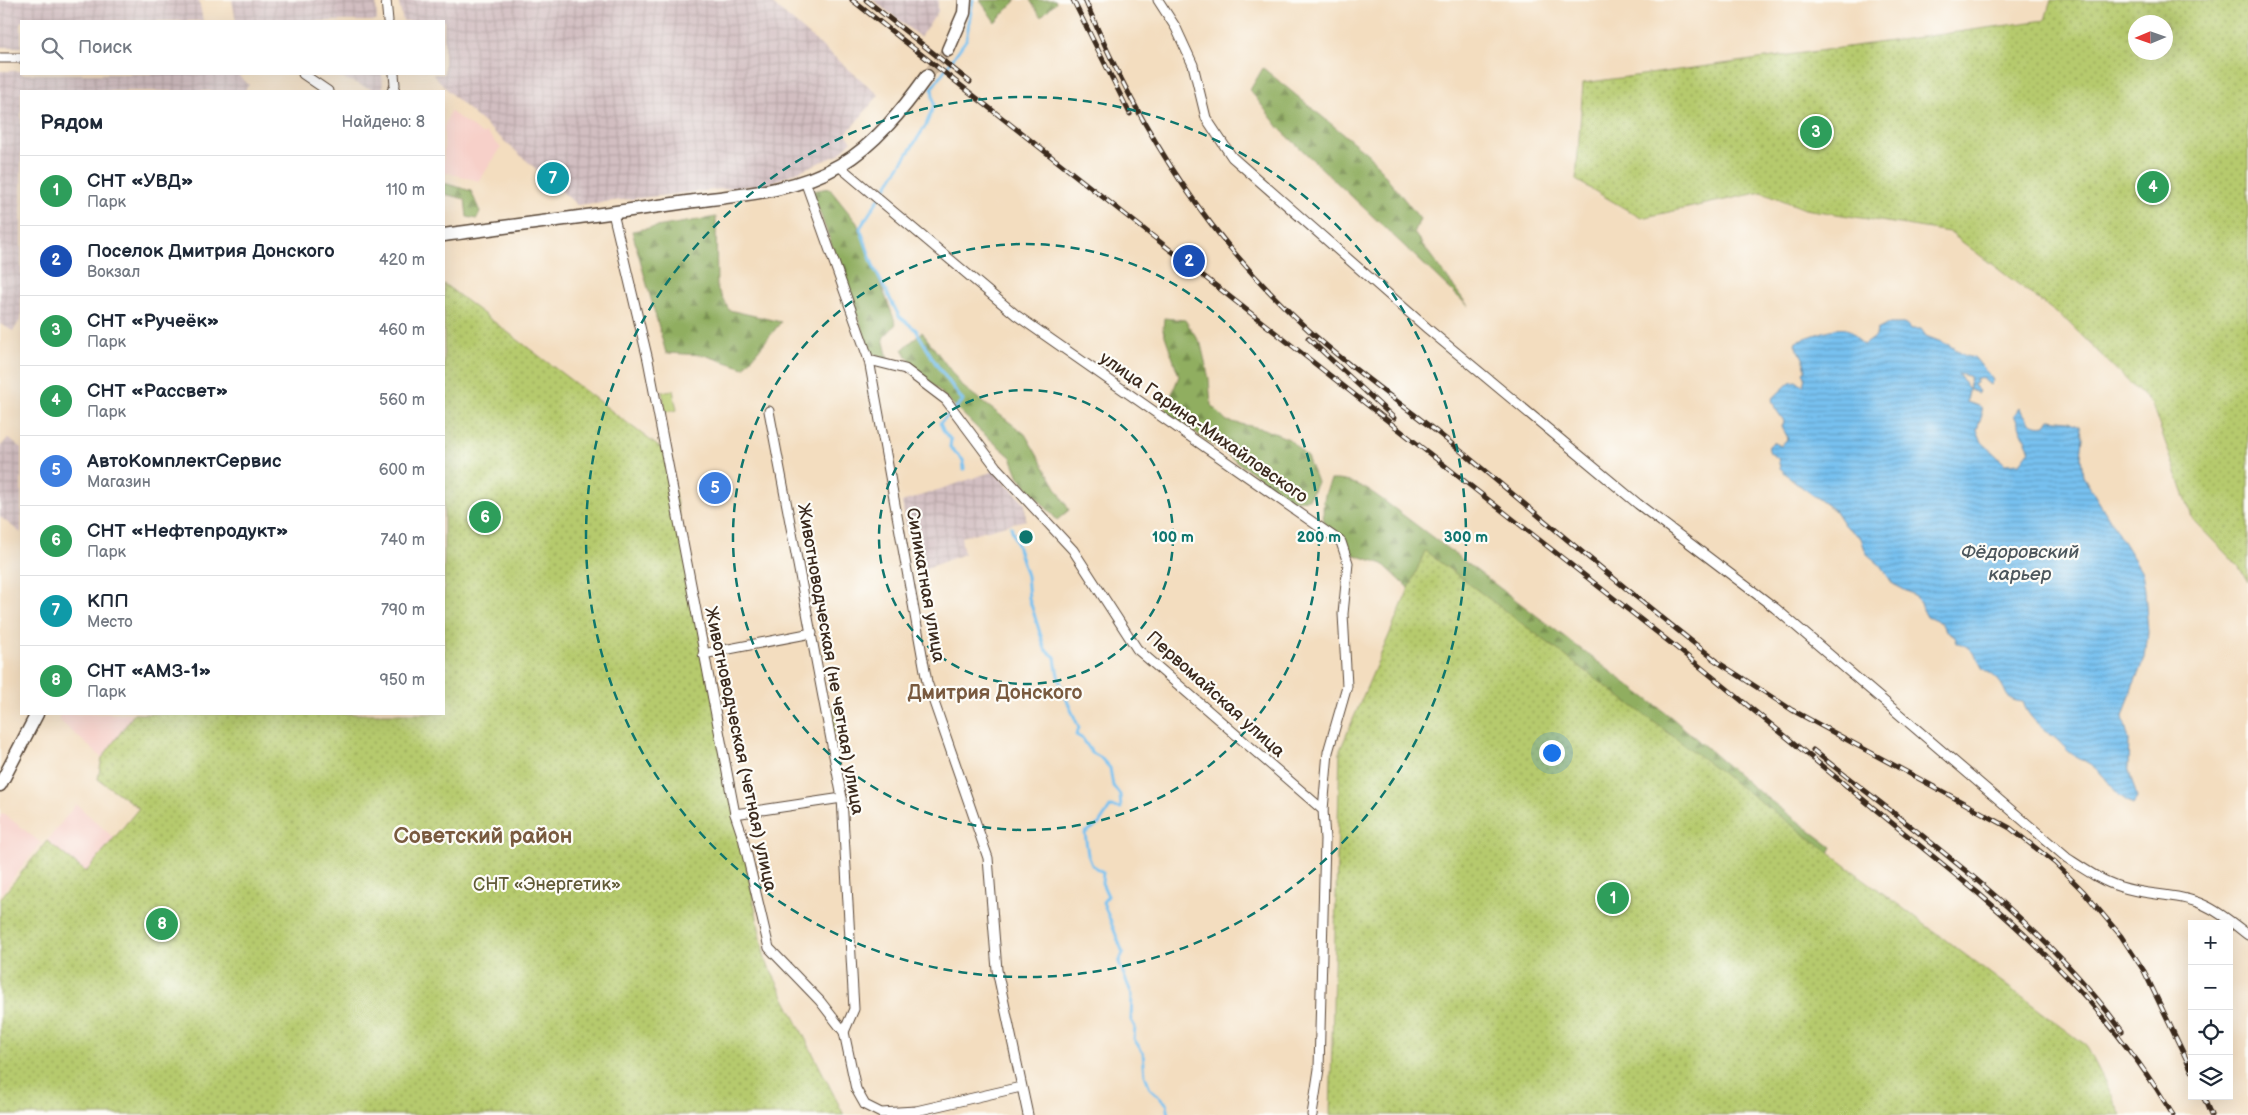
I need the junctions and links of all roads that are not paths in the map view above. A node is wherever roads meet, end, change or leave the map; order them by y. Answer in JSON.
{"nodes":[{"id":1,"x":386,"y":0,"type":"edge"},
{"id":2,"x":965,"y":0,"type":"edge"},
{"id":3,"x":1158,"y":0,"type":"edge"},
{"id":4,"x":388,"y":20,"type":"edge"},
{"id":5,"x":948,"y":50,"type":"tunnel mouth"},
{"id":6,"x":0,"y":58,"type":"edge"},
{"id":7,"x":20,"y":58,"type":"edge"},
{"id":8,"x":304,"y":75,"type":"edge"},
{"id":9,"x":394,"y":75,"type":"edge"},
{"id":10,"x":927,"y":76,"type":"tunnel mouth"},
{"id":11,"x":327,"y":90,"type":"edge"},
{"id":12,"x":392,"y":90,"type":"edge"},
{"id":13,"x":839,"y":166,"type":"junction"},
{"id":14,"x":805,"y":181,"type":"junction"},
{"id":15,"x":613,"y":213,"type":"junction"},
{"id":16,"x":445,"y":235,"type":"edge"},
{"id":17,"x":869,"y":360,"type":"junction"},
{"id":18,"x":769,"y":412,"type":"dead end"},
{"id":19,"x":812,"y":633,"type":"junction"},
{"id":20,"x":703,"y":654,"type":"junction"},
{"id":21,"x":36,"y":715,"type":"edge"},
{"id":22,"x":0,"y":785,"type":"edge"},
{"id":23,"x":842,"y":798,"type":"junction"},
{"id":24,"x":1323,"y":810,"type":"junction"},
{"id":25,"x":735,"y":814,"type":"junction"},
{"id":26,"x":2248,"y":935,"type":"edge"},
{"id":27,"x":844,"y":1032,"type":"junction"},
{"id":28,"x":1021,"y":1087,"type":"junction"},
{"id":29,"x":1028,"y":1115,"type":"edge"},
{"id":30,"x":1312,"y":1115,"type":"edge"}],
"edges":[{"from":1,"to":4,"type":"street"},
{"from":2,"to":5,"type":"street"},
{"from":3,"to":26,"type":"street"},
{"from":6,"to":7,"type":"street"},
{"from":8,"to":11,"type":"street"},
{"from":9,"to":12,"type":"street"},
{"from":10,"to":13,"type":"street"},
{"from":13,"to":14,"type":"street"},
{"from":13,"to":24,"type":"street","name":"улица Гарина-Михайловского"},
{"from":14,"to":15,"type":"street"},
{"from":14,"to":17,"type":"street","name":"Силикатная улица"},
{"from":15,"to":16,"type":"street"},
{"from":15,"to":20,"type":"street","name":"Животноводческая (четная) улица"},
{"from":17,"to":24,"type":"street","name":"Первомайская улица"},
{"from":17,"to":28,"type":"street","name":"Силикатная улица"},
{"from":18,"to":19,"type":"street","name":"Животноводческая (не четная) улица"},
{"from":19,"to":20,"type":"street"},
{"from":19,"to":23,"type":"street","name":"Животноводческая (не четная) улица"},
{"from":20,"to":25,"type":"street","name":"Животноводческая (четная) улица"},
{"from":21,"to":22,"type":"street"},
{"from":23,"to":25,"type":"street"},
{"from":23,"to":27,"type":"street","name":"Животноводческая (не четная) улица"},
{"from":24,"to":30,"type":"street"},
{"from":25,"to":27,"type":"street","name":"Животноводческая (четная) улица"},
{"from":27,"to":28,"type":"street","name":"Животноводческая (четная) улица"},
{"from":28,"to":29,"type":"street","name":"Силикатная улица"}]}
